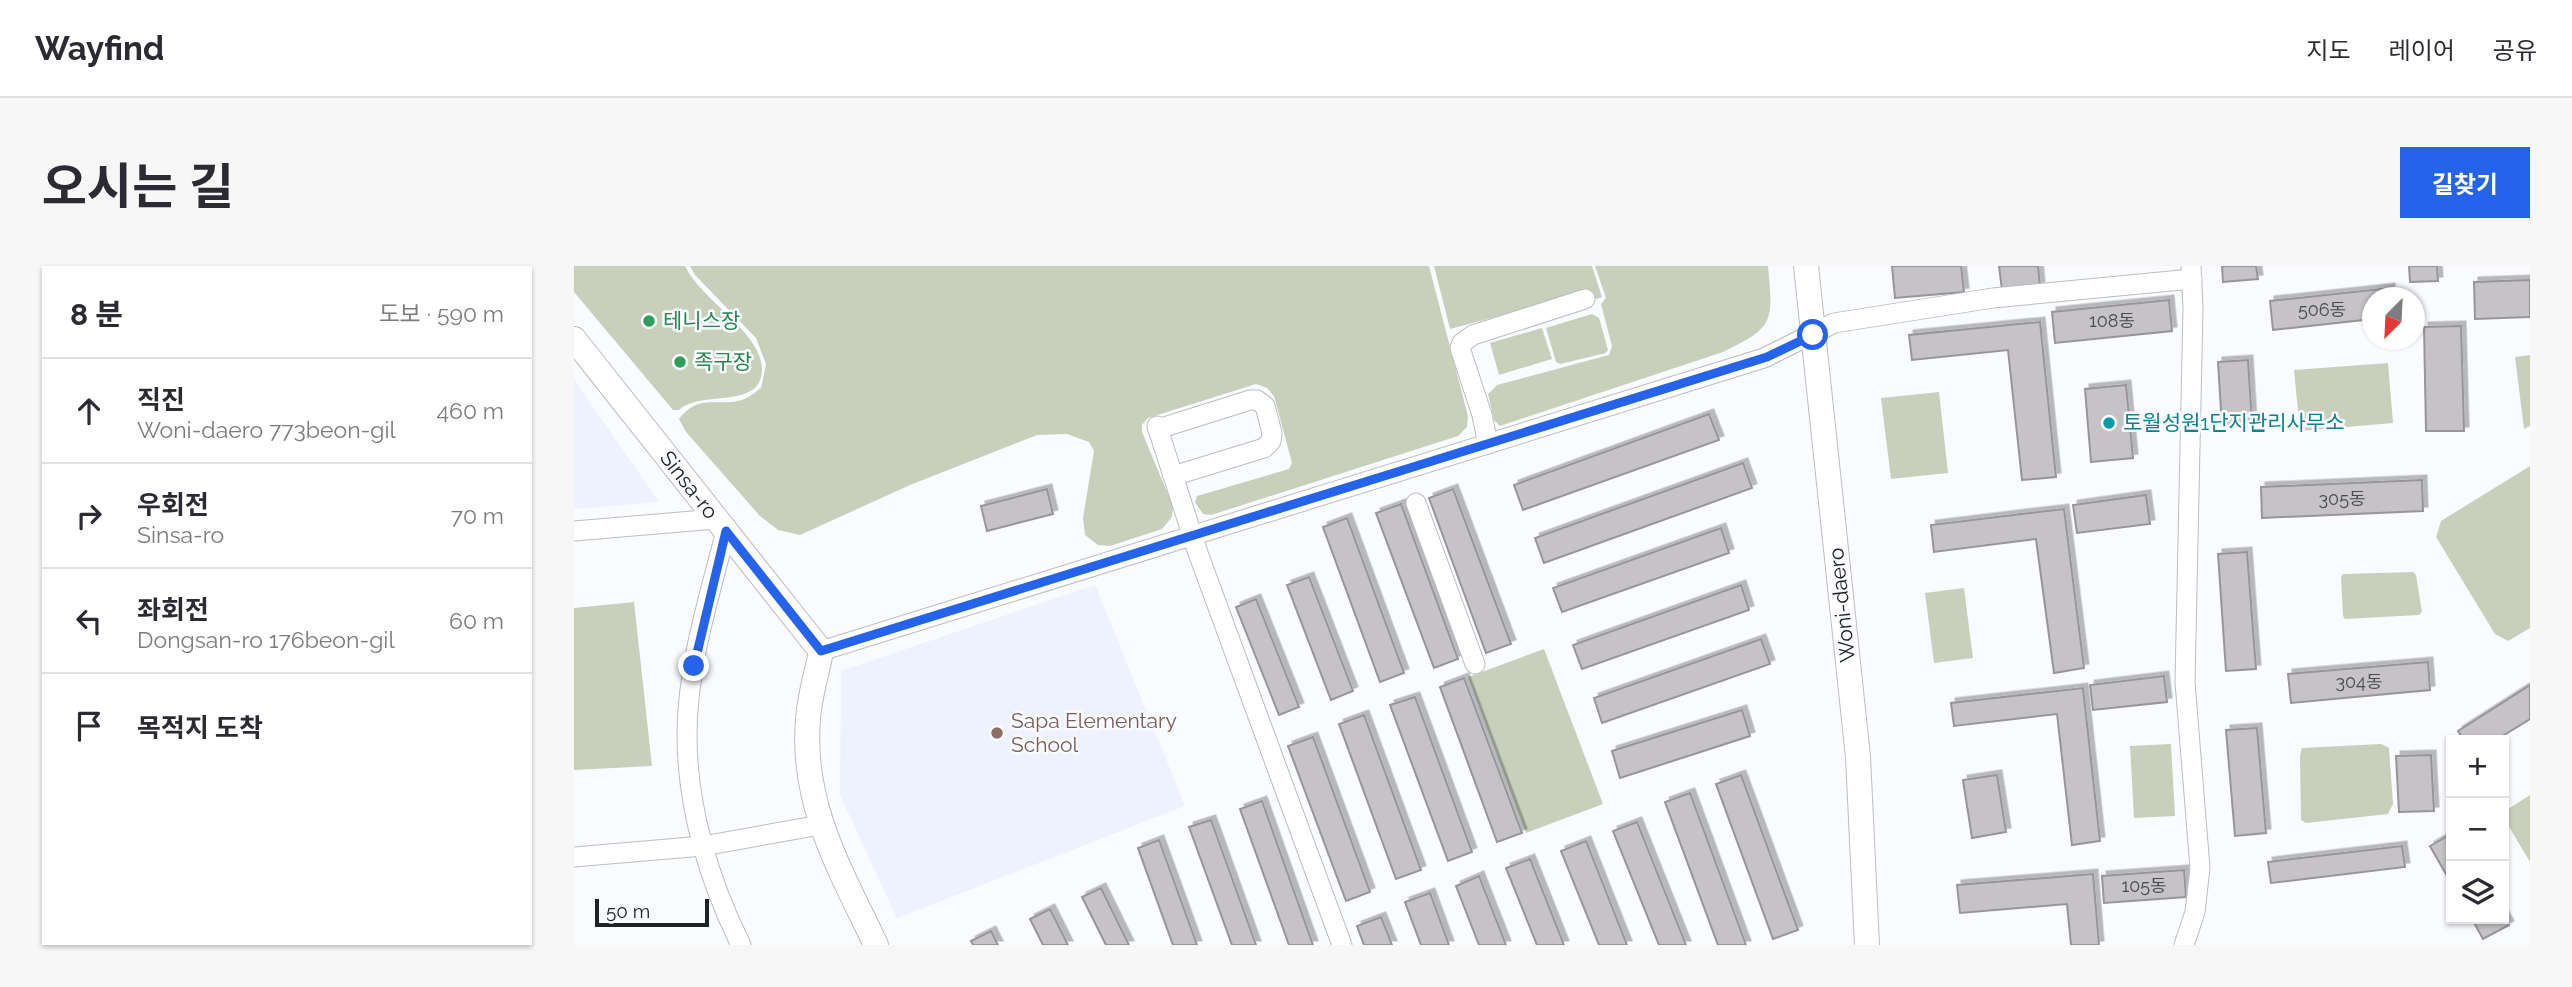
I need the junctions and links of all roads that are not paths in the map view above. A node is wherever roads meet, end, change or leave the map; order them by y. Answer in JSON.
{"nodes":[{"id":1,"x":1806,"y":266,"type":"edge"},
{"id":2,"x":2192,"y":273,"type":"edge"},
{"id":3,"x":1584,"y":299,"type":"dead end"},
{"id":4,"x":1813,"y":335,"type":"junction"},
{"id":5,"x":574,"y":340,"type":"edge"},
{"id":6,"x":1488,"y":444,"type":"junction"},
{"id":7,"x":1173,"y":475,"type":"junction"},
{"id":8,"x":1416,"y":503,"type":"dead end"},
{"id":9,"x":721,"y":525,"type":"junction"},
{"id":10,"x":574,"y":531,"type":"edge"},
{"id":11,"x":1192,"y":536,"type":"junction"},
{"id":12,"x":821,"y":651,"type":"junction"},
{"id":13,"x":1475,"y":664,"type":"dead end"},
{"id":14,"x":820,"y":825,"type":"junction"},
{"id":15,"x":702,"y":846,"type":"junction"},
{"id":16,"x":574,"y":857,"type":"edge"},
{"id":17,"x":741,"y":945,"type":"edge"},
{"id":18,"x":876,"y":945,"type":"edge"},
{"id":19,"x":1342,"y":945,"type":"edge"},
{"id":20,"x":1867,"y":945,"type":"edge"},
{"id":21,"x":2184,"y":945,"type":"edge"}],
"edges":[{"from":1,"to":4,"type":"main road","name":"Woni-daero"},
{"from":2,"to":4,"type":"street"},
{"from":2,"to":21,"type":"street"},
{"from":3,"to":6,"type":"street"},
{"from":4,"to":6,"type":"street"},
{"from":4,"to":20,"type":"main road","name":"Woni-daero"},
{"from":5,"to":9,"type":"main road","name":"Sinsa-ro"},
{"from":6,"to":11,"type":"street"},
{"from":7,"to":7,"type":"street"},
{"from":7,"to":11,"type":"street"},
{"from":8,"to":13,"type":"street"},
{"from":9,"to":10,"type":"street"},
{"from":9,"to":12,"type":"main road","name":"Sinsa-ro"},
{"from":9,"to":15,"type":"street"},
{"from":11,"to":12,"type":"street"},
{"from":11,"to":19,"type":"street"},
{"from":12,"to":14,"type":"main road"},
{"from":14,"to":15,"type":"street"},
{"from":14,"to":18,"type":"main road"},
{"from":15,"to":16,"type":"street"},
{"from":15,"to":17,"type":"street"}]}
